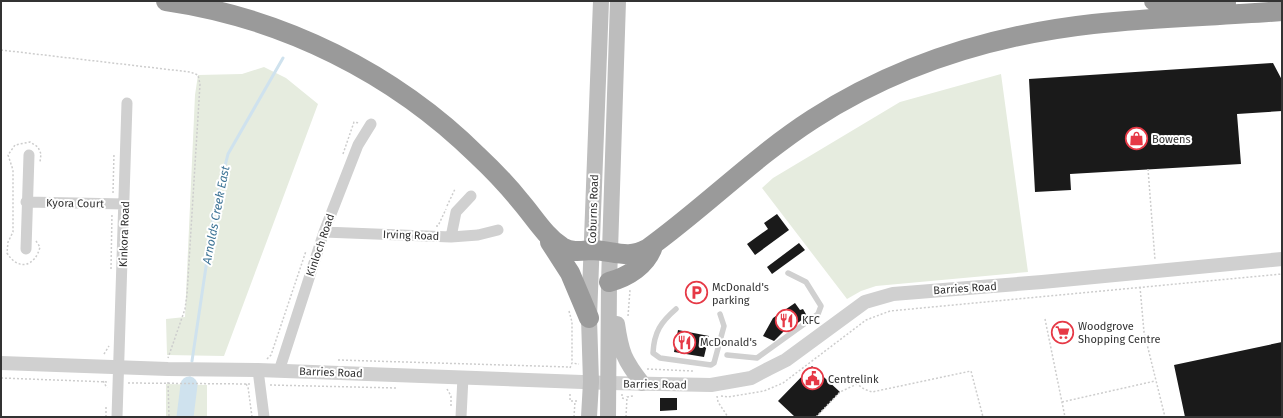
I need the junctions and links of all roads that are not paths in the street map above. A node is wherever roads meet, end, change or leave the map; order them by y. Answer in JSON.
{"nodes":[{"id":1,"x":166,"y":1,"type":"edge"},
{"id":2,"x":601,"y":1,"type":"edge"},
{"id":3,"x":618,"y":1,"type":"edge"},
{"id":4,"x":1154,"y":1,"type":"edge"},
{"id":5,"x":1282,"y":4,"type":"edge"},
{"id":6,"x":1282,"y":11,"type":"edge"},
{"id":7,"x":127,"y":103,"type":"dead end"},
{"id":8,"x":371,"y":124,"type":"dead end"},
{"id":9,"x":29,"y":155,"type":"dead end"},
{"id":10,"x":471,"y":196,"type":"dead end"},
{"id":11,"x":26,"y":202,"type":"junction"},
{"id":12,"x":125,"y":204,"type":"junction"},
{"id":13,"x":538,"y":224,"type":"junction"},
{"id":14,"x":498,"y":230,"type":"dead end"},
{"id":15,"x":324,"y":232,"type":"junction"},
{"id":16,"x":451,"y":237,"type":"junction"},
{"id":17,"x":654,"y":244,"type":"junction"},
{"id":18,"x":26,"y":249,"type":"dead end"},
{"id":19,"x":601,"y":252,"type":"junction"},
{"id":20,"x":1282,"y":259,"type":"edge"},
{"id":21,"x":788,"y":273,"type":"dead end"},
{"id":22,"x":617,"y":279,"type":"junction"},
{"id":23,"x":608,"y":309,"type":"junction"},
{"id":24,"x":676,"y":309,"type":"dead end"},
{"id":25,"x":720,"y":314,"type":"dead end"},
{"id":26,"x":589,"y":318,"type":"junction"},
{"id":27,"x":727,"y":356,"type":"dead end"},
{"id":28,"x":1,"y":363,"type":"edge"},
{"id":29,"x":119,"y":366,"type":"junction"},
{"id":30,"x":258,"y":370,"type":"junction"},
{"id":31,"x":279,"y":371,"type":"junction"},
{"id":32,"x":591,"y":382,"type":"junction"},
{"id":33,"x":463,"y":383,"type":"junction"},
{"id":34,"x":609,"y":383,"type":"junction"},
{"id":35,"x":639,"y":389,"type":"junction"},
{"id":36,"x":117,"y":417,"type":"edge"},
{"id":37,"x":264,"y":417,"type":"edge"},
{"id":38,"x":462,"y":417,"type":"edge"},
{"id":39,"x":589,"y":417,"type":"edge"},
{"id":40,"x":608,"y":417,"type":"edge"}],
"edges":[{"from":1,"to":13,"type":"highway"},
{"from":2,"to":19,"type":"main road","name":"Coburns Road"},
{"from":3,"to":19,"type":"main road","name":"Coburns Road"},
{"from":4,"to":5,"type":"highway"},
{"from":6,"to":17,"type":"highway"},
{"from":7,"to":12,"type":"street","name":"Kinkora Road"},
{"from":8,"to":15,"type":"street","name":"Kinloch Road"},
{"from":9,"to":11,"type":"street"},
{"from":10,"to":16,"type":"street"},
{"from":11,"to":12,"type":"street","name":"Kyora Court"},
{"from":11,"to":18,"type":"street"},
{"from":12,"to":29,"type":"street","name":"Kinkora Road"},
{"from":13,"to":19,"type":"highway"},
{"from":13,"to":26,"type":"highway"},
{"from":14,"to":16,"type":"street","name":"Irving Road"},
{"from":15,"to":16,"type":"street","name":"Irving Road"},
{"from":15,"to":31,"type":"street","name":"Kinloch Road"},
{"from":17,"to":19,"type":"highway"},
{"from":17,"to":22,"type":"highway"},
{"from":19,"to":22,"type":"main road","name":"Coburns Road"},
{"from":19,"to":26,"type":"main road","name":"Coburns Road"},
{"from":20,"to":35,"type":"street","name":"Barries Road"},
{"from":21,"to":27,"type":"lane"},
{"from":22,"to":23,"type":"main road","name":"Coburns Road"},
{"from":23,"to":34,"type":"main road","name":"Coburns Road"},
{"from":23,"to":35,"type":"main road"},
{"from":24,"to":25,"type":"lane"},
{"from":26,"to":32,"type":"main road","name":"Coburns Road"},
{"from":28,"to":29,"type":"street","name":"Barries Road"},
{"from":29,"to":30,"type":"street","name":"Barries Road"},
{"from":29,"to":36,"type":"street","name":"Kinkora Road"},
{"from":30,"to":31,"type":"street","name":"Barries Road"},
{"from":30,"to":37,"type":"street"},
{"from":31,"to":33,"type":"street","name":"Barries Road"},
{"from":32,"to":33,"type":"street","name":"Barries Road"},
{"from":32,"to":34,"type":"street","name":"Barries Road"},
{"from":32,"to":39,"type":"main road","name":"Coburns Road"},
{"from":33,"to":38,"type":"street"},
{"from":34,"to":35,"type":"street","name":"Barries Road"},
{"from":34,"to":40,"type":"main road","name":"Coburns Road"}]}
